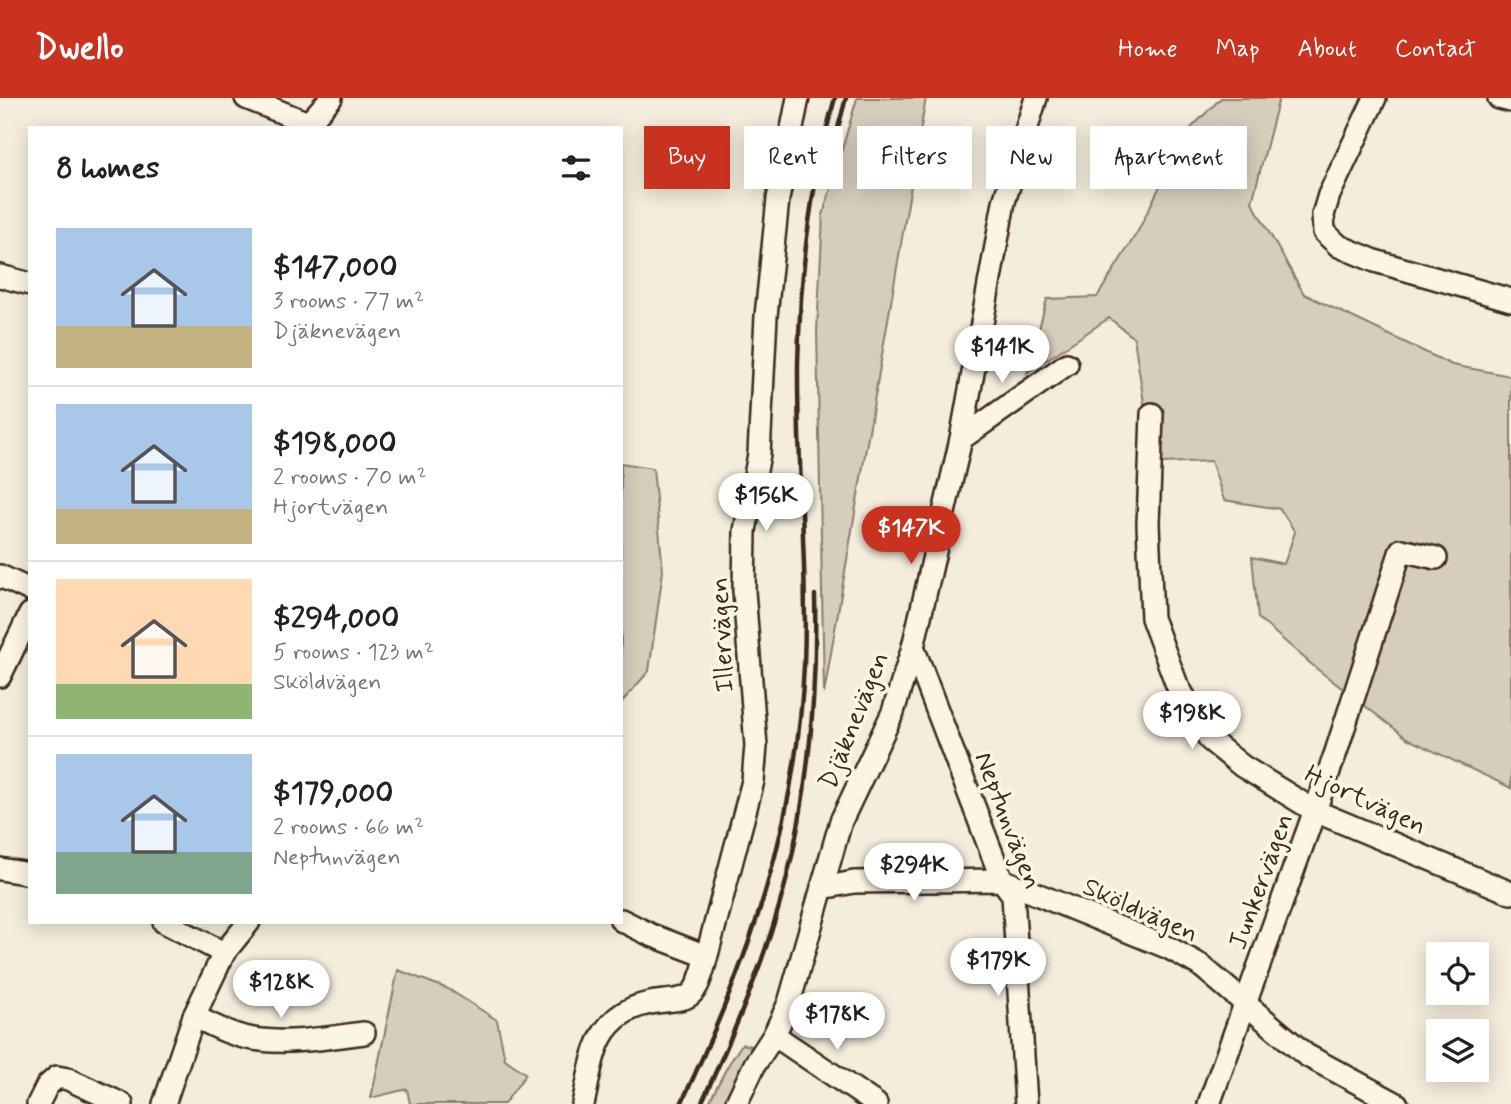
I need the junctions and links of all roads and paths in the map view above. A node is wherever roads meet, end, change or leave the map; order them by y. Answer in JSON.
{"nodes":[{"id":1,"x":246,"y":98,"type":"edge"},
{"id":2,"x":331,"y":98,"type":"edge"},
{"id":3,"x":798,"y":98,"type":"edge"},
{"id":4,"x":1036,"y":98,"type":"edge"},
{"id":5,"x":1375,"y":98,"type":"edge"},
{"id":6,"x":1499,"y":98,"type":"edge"},
{"id":7,"x":1511,"y":101,"type":"edge"},
{"id":8,"x":306,"y":125,"type":"edge"},
{"id":9,"x":0,"y":276,"type":"edge"},
{"id":10,"x":28,"y":283,"type":"edge"},
{"id":11,"x":1511,"y":300,"type":"edge"},
{"id":12,"x":1067,"y":364,"type":"dead end"},
{"id":13,"x":1152,"y":414,"type":"dead end"},
{"id":14,"x":961,"y":439,"type":"junction"},
{"id":15,"x":1436,"y":558,"type":"dead end"},
{"id":16,"x":0,"y":576,"type":"edge"},
{"id":17,"x":28,"y":589,"type":"edge"},
{"id":18,"x":28,"y":618,"type":"edge"},
{"id":19,"x":913,"y":647,"type":"junction"},
{"id":20,"x":0,"y":676,"type":"edge"},
{"id":21,"x":1315,"y":811,"type":"junction"},
{"id":22,"x":0,"y":869,"type":"edge"},
{"id":23,"x":28,"y":874,"type":"edge"},
{"id":24,"x":1002,"y":880,"type":"junction"},
{"id":25,"x":822,"y":888,"type":"junction"},
{"id":26,"x":1511,"y":893,"type":"edge"},
{"id":27,"x":623,"y":921,"type":"edge"},
{"id":28,"x":168,"y":924,"type":"edge"},
{"id":29,"x":246,"y":924,"type":"edge"},
{"id":30,"x":224,"y":953,"type":"junction"},
{"id":31,"x":706,"y":956,"type":"junction"},
{"id":32,"x":1244,"y":1004,"type":"junction"},
{"id":33,"x":194,"y":1016,"type":"junction"},
{"id":34,"x":364,"y":1033,"type":"dead end"},
{"id":35,"x":774,"y":1035,"type":"junction"},
{"id":36,"x":38,"y":1104,"type":"edge"},
{"id":37,"x":122,"y":1104,"type":"edge"},
{"id":38,"x":164,"y":1104,"type":"edge"},
{"id":39,"x":583,"y":1104,"type":"edge"},
{"id":40,"x":736,"y":1104,"type":"edge"},
{"id":41,"x":876,"y":1104,"type":"edge"},
{"id":42,"x":1026,"y":1104,"type":"edge"},
{"id":43,"x":1209,"y":1104,"type":"edge"},
{"id":44,"x":1397,"y":1104,"type":"edge"}],
"edges":[{"from":1,"to":8,"type":"street"},
{"from":2,"to":8,"type":"street"},
{"from":3,"to":31,"type":"street","name":"Illervägen"},
{"from":4,"to":14,"type":"street","name":"Djäknevägen"},
{"from":5,"to":11,"type":"street"},
{"from":6,"to":7,"type":"street"},
{"from":9,"to":10,"type":"street"},
{"from":12,"to":14,"type":"street"},
{"from":13,"to":21,"type":"street","name":"Hjortvägen"},
{"from":14,"to":19,"type":"street","name":"Djäknevägen"},
{"from":15,"to":21,"type":"street","name":"Junkervägen"},
{"from":16,"to":17,"type":"street"},
{"from":18,"to":20,"type":"street"},
{"from":19,"to":24,"type":"street","name":"Neptunvägen"},
{"from":19,"to":25,"type":"street","name":"Djäknevägen"},
{"from":21,"to":26,"type":"street","name":"Hjortvägen"},
{"from":21,"to":32,"type":"street","name":"Junkervägen"},
{"from":22,"to":23,"type":"street"},
{"from":24,"to":25,"type":"street","name":"Sköldvägen"},
{"from":24,"to":32,"type":"street","name":"Sköldvägen"},
{"from":24,"to":42,"type":"street","name":"Neptunvägen"},
{"from":25,"to":35,"type":"street","name":"Djäknevägen"},
{"from":27,"to":31,"type":"street"},
{"from":28,"to":30,"type":"street"},
{"from":29,"to":30,"type":"street"},
{"from":30,"to":33,"type":"street"},
{"from":31,"to":39,"type":"street","name":"Illervägen"},
{"from":32,"to":43,"type":"street","name":"Junkervägen"},
{"from":32,"to":44,"type":"street","name":"Sköldvägen"},
{"from":33,"to":34,"type":"street"},
{"from":33,"to":38,"type":"street"},
{"from":35,"to":40,"type":"street","name":"Djäknevägen"},
{"from":35,"to":41,"type":"street"},
{"from":36,"to":37,"type":"street"}]}
